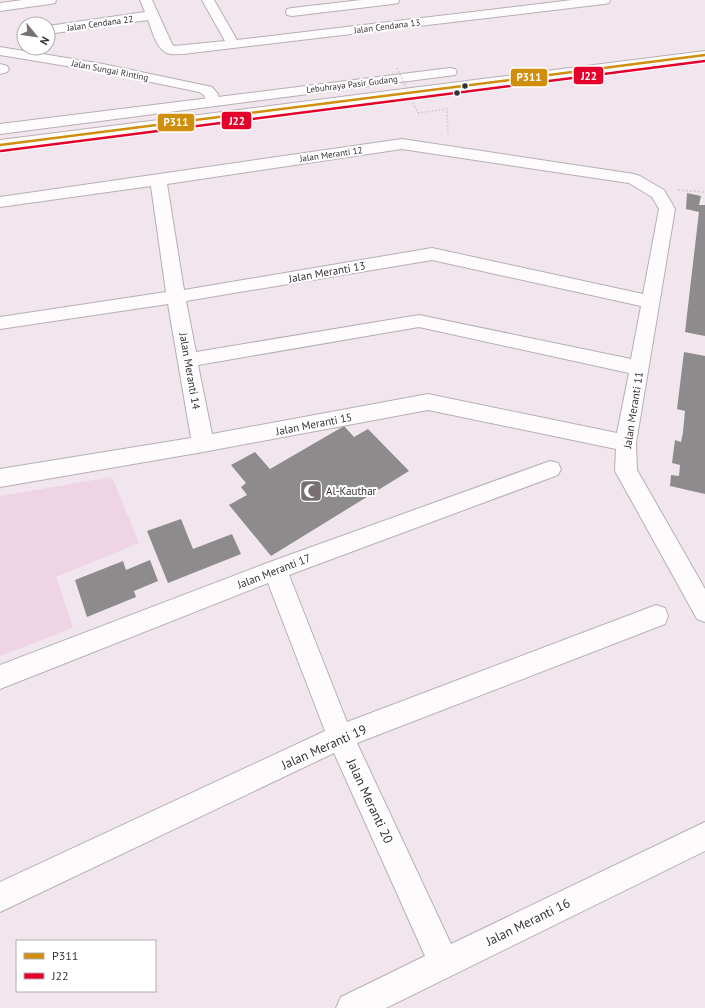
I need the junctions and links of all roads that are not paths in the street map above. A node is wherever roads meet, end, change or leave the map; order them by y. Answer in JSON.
{"nodes":[{"id":1,"x":50,"y":0,"type":"edge"},
{"id":2,"x":146,"y":0,"type":"edge"},
{"id":3,"x":208,"y":0,"type":"edge"},
{"id":4,"x":284,"y":0,"type":"edge"},
{"id":5,"x":393,"y":0,"type":"edge"},
{"id":6,"x":604,"y":0,"type":"edge"},
{"id":7,"x":0,"y":7,"type":"edge"},
{"id":8,"x":292,"y":12,"type":"junction"},
{"id":9,"x":153,"y":15,"type":"junction"},
{"id":10,"x":56,"y":29,"type":"edge"},
{"id":11,"x":308,"y":36,"type":"junction"},
{"id":12,"x":233,"y":44,"type":"junction"},
{"id":13,"x":0,"y":51,"type":"edge"},
{"id":14,"x":705,"y":55,"type":"edge"},
{"id":15,"x":464,"y":71,"type":"dead end"},
{"id":16,"x":212,"y":102,"type":"junction"},
{"id":17,"x":0,"y":129,"type":"edge"},
{"id":18,"x":0,"y":145,"type":"edge"},
{"id":19,"x":158,"y":180,"type":"junction"},
{"id":20,"x":658,"y":194,"type":"joint"},
{"id":21,"x":0,"y":202,"type":"edge"},
{"id":22,"x":176,"y":297,"type":"junction"},
{"id":23,"x":650,"y":302,"type":"junction"},
{"id":24,"x":0,"y":323,"type":"edge"},
{"id":25,"x":188,"y":360,"type":"junction"},
{"id":26,"x":639,"y":368,"type":"junction"},
{"id":27,"x":203,"y":444,"type":"junction"},
{"id":28,"x":626,"y":444,"type":"junction"},
{"id":29,"x":550,"y":469,"type":"dead end"},
{"id":30,"x":0,"y":478,"type":"edge"},
{"id":31,"x":275,"y":570,"type":"junction"},
{"id":32,"x":705,"y":611,"type":"edge"},
{"id":33,"x":656,"y":616,"type":"dead end"},
{"id":34,"x":0,"y":677,"type":"edge"},
{"id":35,"x":340,"y":737,"type":"junction"},
{"id":36,"x":705,"y":836,"type":"edge"},
{"id":37,"x":0,"y":897,"type":"edge"},
{"id":38,"x":444,"y":963,"type":"junction"},
{"id":39,"x":352,"y":1008,"type":"edge"}],
"edges":[{"from":1,"to":7,"type":"main road"},
{"from":2,"to":9,"type":"main road"},
{"from":3,"to":12,"type":"main road"},
{"from":4,"to":8,"type":"main road"},
{"from":5,"to":8,"type":"main road"},
{"from":6,"to":11,"type":"main road","name":"Jalan Cendana 13"},
{"from":8,"to":11,"type":"main road"},
{"from":9,"to":10,"type":"main road","name":"Jalan Cendana 22"},
{"from":9,"to":12,"type":"main road","name":"Jalan Cendana 13"},
{"from":11,"to":12,"type":"main road","name":"Jalan Cendana 13"},
{"from":13,"to":16,"type":"main road","name":"Jalan Sungai Rinting"},
{"from":14,"to":18,"type":"main road","name":"Lebuhraya Pasir Gudang"},
{"from":15,"to":16,"type":"main road","name":"Lebuhraya Pasir Gudang"},
{"from":16,"to":17,"type":"main road","name":"Lebuhraya Pasir Gudang"},
{"from":19,"to":20,"type":"main road","name":"Jalan Meranti 12"},
{"from":19,"to":21,"type":"main road","name":"Jalan Meranti 12"},
{"from":19,"to":22,"type":"main road","name":"Jalan Meranti 14"},
{"from":20,"to":23,"type":"main road","name":"Jalan Meranti 11"},
{"from":22,"to":23,"type":"main road","name":"Jalan Meranti 13"},
{"from":22,"to":24,"type":"main road","name":"Jalan Meranti 13"},
{"from":22,"to":25,"type":"main road","name":"Jalan Meranti 14"},
{"from":23,"to":26,"type":"main road","name":"Jalan Meranti 11"},
{"from":25,"to":26,"type":"main road"},
{"from":25,"to":27,"type":"main road","name":"Jalan Meranti 14"},
{"from":26,"to":28,"type":"main road","name":"Jalan Meranti 11"},
{"from":27,"to":28,"type":"main road","name":"Jalan Meranti 15"},
{"from":27,"to":30,"type":"main road","name":"Jalan Meranti 15"},
{"from":28,"to":32,"type":"main road","name":"Jalan Meranti 11"},
{"from":29,"to":31,"type":"main road","name":"Jalan Meranti 17"},
{"from":31,"to":34,"type":"main road","name":"Jalan Meranti 17"},
{"from":31,"to":35,"type":"main road","name":"Jalan Meranti 20"},
{"from":33,"to":35,"type":"main road","name":"Jalan Meranti 19"},
{"from":35,"to":37,"type":"main road","name":"Jalan Meranti 19"},
{"from":35,"to":38,"type":"main road","name":"Jalan Meranti 20"},
{"from":36,"to":38,"type":"main road","name":"Jalan Meranti 16"},
{"from":38,"to":39,"type":"main road","name":"Jalan Meranti 16"}]}
